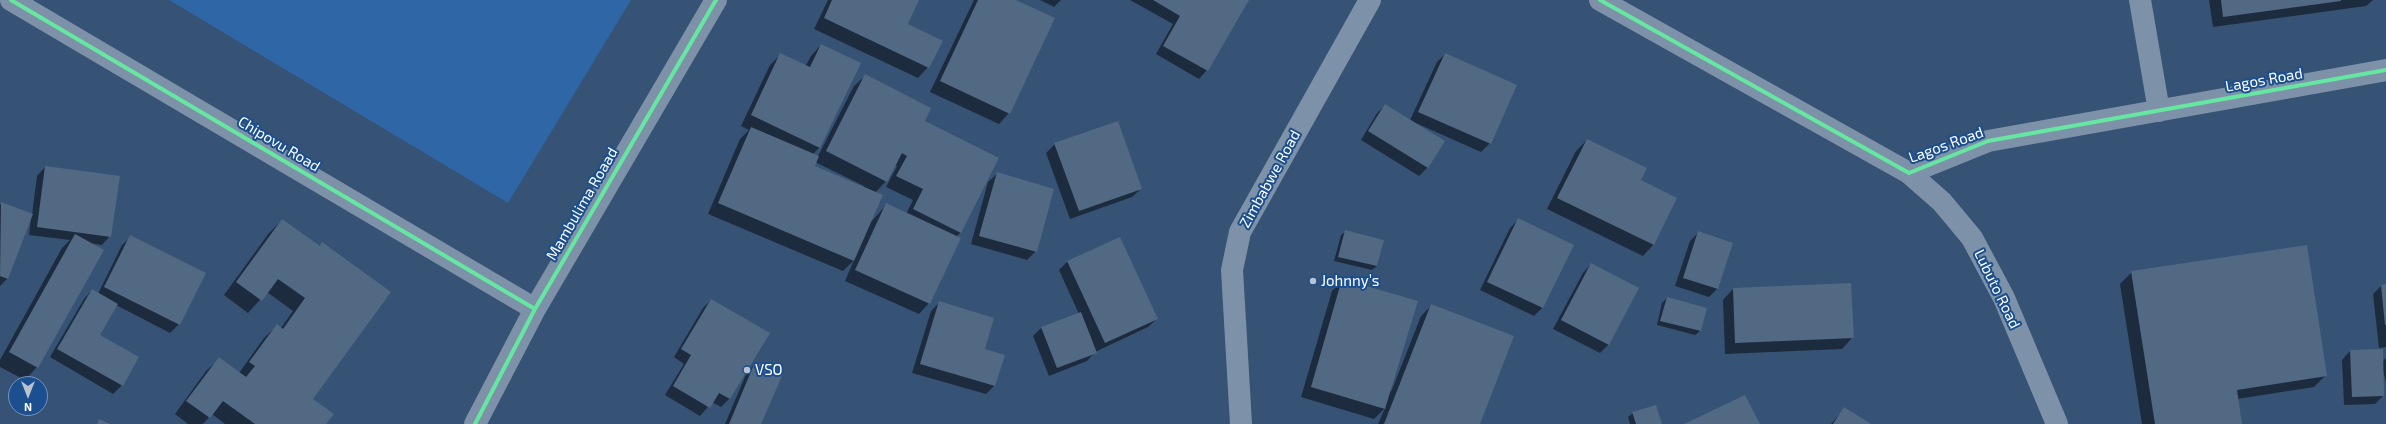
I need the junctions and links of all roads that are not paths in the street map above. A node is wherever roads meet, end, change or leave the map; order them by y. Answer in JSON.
{"nodes":[{"id":1,"x":11,"y":0,"type":"edge"},
{"id":2,"x":716,"y":0,"type":"edge"},
{"id":3,"x":1370,"y":0,"type":"edge"},
{"id":4,"x":1600,"y":0,"type":"edge"},
{"id":5,"x":2140,"y":0,"type":"edge"},
{"id":6,"x":2386,"y":70,"type":"edge"},
{"id":7,"x":2159,"y":111,"type":"junction"},
{"id":8,"x":1909,"y":173,"type":"junction"},
{"id":9,"x":535,"y":309,"type":"junction"},
{"id":10,"x":475,"y":424,"type":"edge"},
{"id":11,"x":1241,"y":424,"type":"edge"},
{"id":12,"x":2057,"y":424,"type":"edge"}],
"edges":[{"from":1,"to":9,"type":"street","name":"Chipovu Road"},
{"from":2,"to":9,"type":"street","name":"Mambulima Roaad"},
{"from":3,"to":11,"type":"street","name":"Zimbabwe Road"},
{"from":4,"to":8,"type":"street","name":"Lagos Road"},
{"from":5,"to":7,"type":"street"},
{"from":6,"to":7,"type":"street","name":"Lagos Road"},
{"from":7,"to":8,"type":"street","name":"Lagos Road"},
{"from":8,"to":12,"type":"street","name":"Lubuto Road"},
{"from":9,"to":10,"type":"street","name":"Mambulima Roaad"}]}
